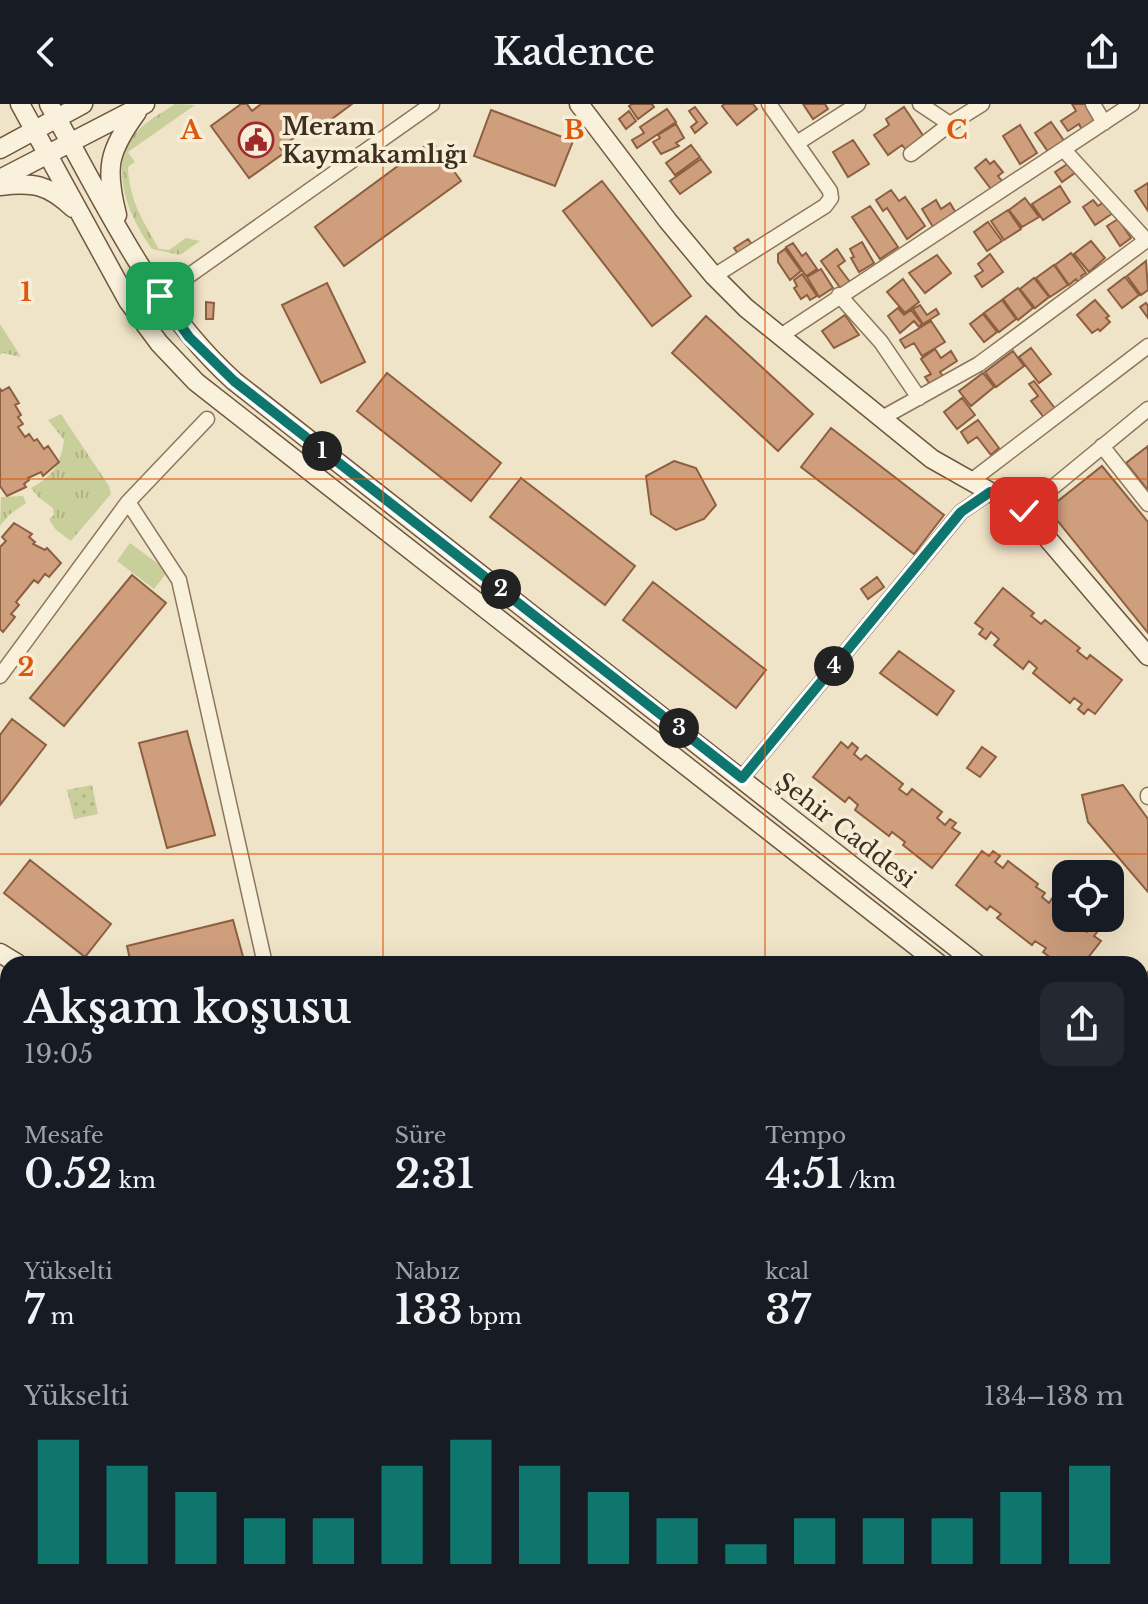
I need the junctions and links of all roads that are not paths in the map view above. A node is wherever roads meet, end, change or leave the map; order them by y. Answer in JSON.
{"nodes":[{"id":1,"x":20,"y":104,"type":"edge"},
{"id":2,"x":83,"y":104,"type":"edge"},
{"id":3,"x":432,"y":104,"type":"edge"},
{"id":4,"x":579,"y":104,"type":"edge"},
{"id":5,"x":769,"y":104,"type":"edge"},
{"id":6,"x":858,"y":104,"type":"edge"},
{"id":7,"x":920,"y":104,"type":"edge"},
{"id":8,"x":982,"y":104,"type":"edge"},
{"id":9,"x":1093,"y":104,"type":"edge"},
{"id":10,"x":1132,"y":104,"type":"edge"},
{"id":11,"x":143,"y":105,"type":"edge"},
{"id":12,"x":53,"y":112,"type":"edge"},
{"id":13,"x":1104,"y":123,"type":"junction"},
{"id":14,"x":950,"y":124,"type":"junction"},
{"id":15,"x":36,"y":132,"type":"junction"},
{"id":16,"x":71,"y":143,"type":"junction"},
{"id":17,"x":797,"y":143,"type":"junction"},
{"id":18,"x":0,"y":149,"type":"edge"},
{"id":19,"x":1064,"y":150,"type":"junction"},
{"id":20,"x":48,"y":154,"type":"junction"},
{"id":21,"x":911,"y":154,"type":"dead end"},
{"id":22,"x":0,"y":179,"type":"edge"},
{"id":23,"x":0,"y":186,"type":"edge"},
{"id":24,"x":86,"y":221,"type":"junction"},
{"id":25,"x":121,"y":233,"type":"junction"},
{"id":26,"x":1147,"y":240,"type":"edge"},
{"id":27,"x":714,"y":276,"type":"junction"},
{"id":28,"x":839,"y":295,"type":"junction"},
{"id":29,"x":160,"y":296,"type":"junction"},
{"id":30,"x":779,"y":337,"type":"junction"},
{"id":31,"x":1147,"y":349,"type":"edge"},
{"id":32,"x":919,"y":398,"type":"junction"},
{"id":33,"x":1148,"y":409,"type":"edge"},
{"id":34,"x":882,"y":418,"type":"junction"},
{"id":35,"x":207,"y":419,"type":"dead end"},
{"id":36,"x":1102,"y":446,"type":"junction"},
{"id":37,"x":971,"y":481,"type":"junction"},
{"id":38,"x":990,"y":492,"type":"junction"},
{"id":39,"x":128,"y":502,"type":"junction"},
{"id":40,"x":1148,"y":504,"type":"edge"},
{"id":41,"x":1024,"y":511,"type":"junction"},
{"id":42,"x":1148,"y":656,"type":"edge"},
{"id":43,"x":0,"y":676,"type":"edge"},
{"id":44,"x":742,"y":778,"type":"junction"},
{"id":45,"x":263,"y":956,"type":"edge"},
{"id":46,"x":929,"y":956,"type":"edge"},
{"id":47,"x":967,"y":956,"type":"edge"}],
"edges":[{"from":1,"to":15,"type":"main road","name":"Şehir Caddesi"},
{"from":2,"to":12,"type":"main road"},
{"from":3,"to":29,"type":"street"},
{"from":4,"to":27,"type":"main road"},
{"from":5,"to":17,"type":"street"},
{"from":6,"to":17,"type":"street"},
{"from":7,"to":14,"type":"street"},
{"from":8,"to":14,"type":"street"},
{"from":9,"to":13,"type":"street"},
{"from":10,"to":13,"type":"street"},
{"from":11,"to":16,"type":"main road"},
{"from":11,"to":25,"type":"main road"},
{"from":12,"to":15,"type":"main road"},
{"from":12,"to":16,"type":"main road","name":"Şehir Caddesi"},
{"from":13,"to":19,"type":"street"},
{"from":14,"to":21,"type":"street"},
{"from":15,"to":18,"type":"main road"},
{"from":15,"to":20,"type":"main road","name":"Şehir Caddesi"},
{"from":16,"to":20,"type":"main road"},
{"from":16,"to":25,"type":"main road","name":"Şehir Caddesi"},
{"from":17,"to":27,"type":"street"},
{"from":19,"to":26,"type":"street"},
{"from":19,"to":28,"type":"street"},
{"from":20,"to":22,"type":"main road"},
{"from":20,"to":24,"type":"main road","name":"Şehir Caddesi"},
{"from":23,"to":24,"type":"main road"},
{"from":24,"to":46,"type":"main road","name":"Şehir Caddesi"},
{"from":25,"to":29,"type":"main road","name":"Şehir Caddesi"},
{"from":26,"to":32,"type":"street"},
{"from":27,"to":30,"type":"main road"},
{"from":28,"to":30,"type":"street"},
{"from":28,"to":32,"type":"street"},
{"from":29,"to":44,"type":"main road","name":"Şehir Caddesi"},
{"from":30,"to":34,"type":"main road"},
{"from":31,"to":37,"type":"street"},
{"from":32,"to":34,"type":"street"},
{"from":33,"to":36,"type":"street"},
{"from":34,"to":37,"type":"main road"},
{"from":35,"to":39,"type":"street"},
{"from":36,"to":40,"type":"street"},
{"from":36,"to":41,"type":"street"},
{"from":37,"to":38,"type":"main road"},
{"from":38,"to":41,"type":"main road"},
{"from":38,"to":44,"type":"street"},
{"from":39,"to":43,"type":"street"},
{"from":39,"to":45,"type":"street"},
{"from":41,"to":42,"type":"main road"},
{"from":44,"to":47,"type":"main road","name":"Şehir Caddesi"}]}
